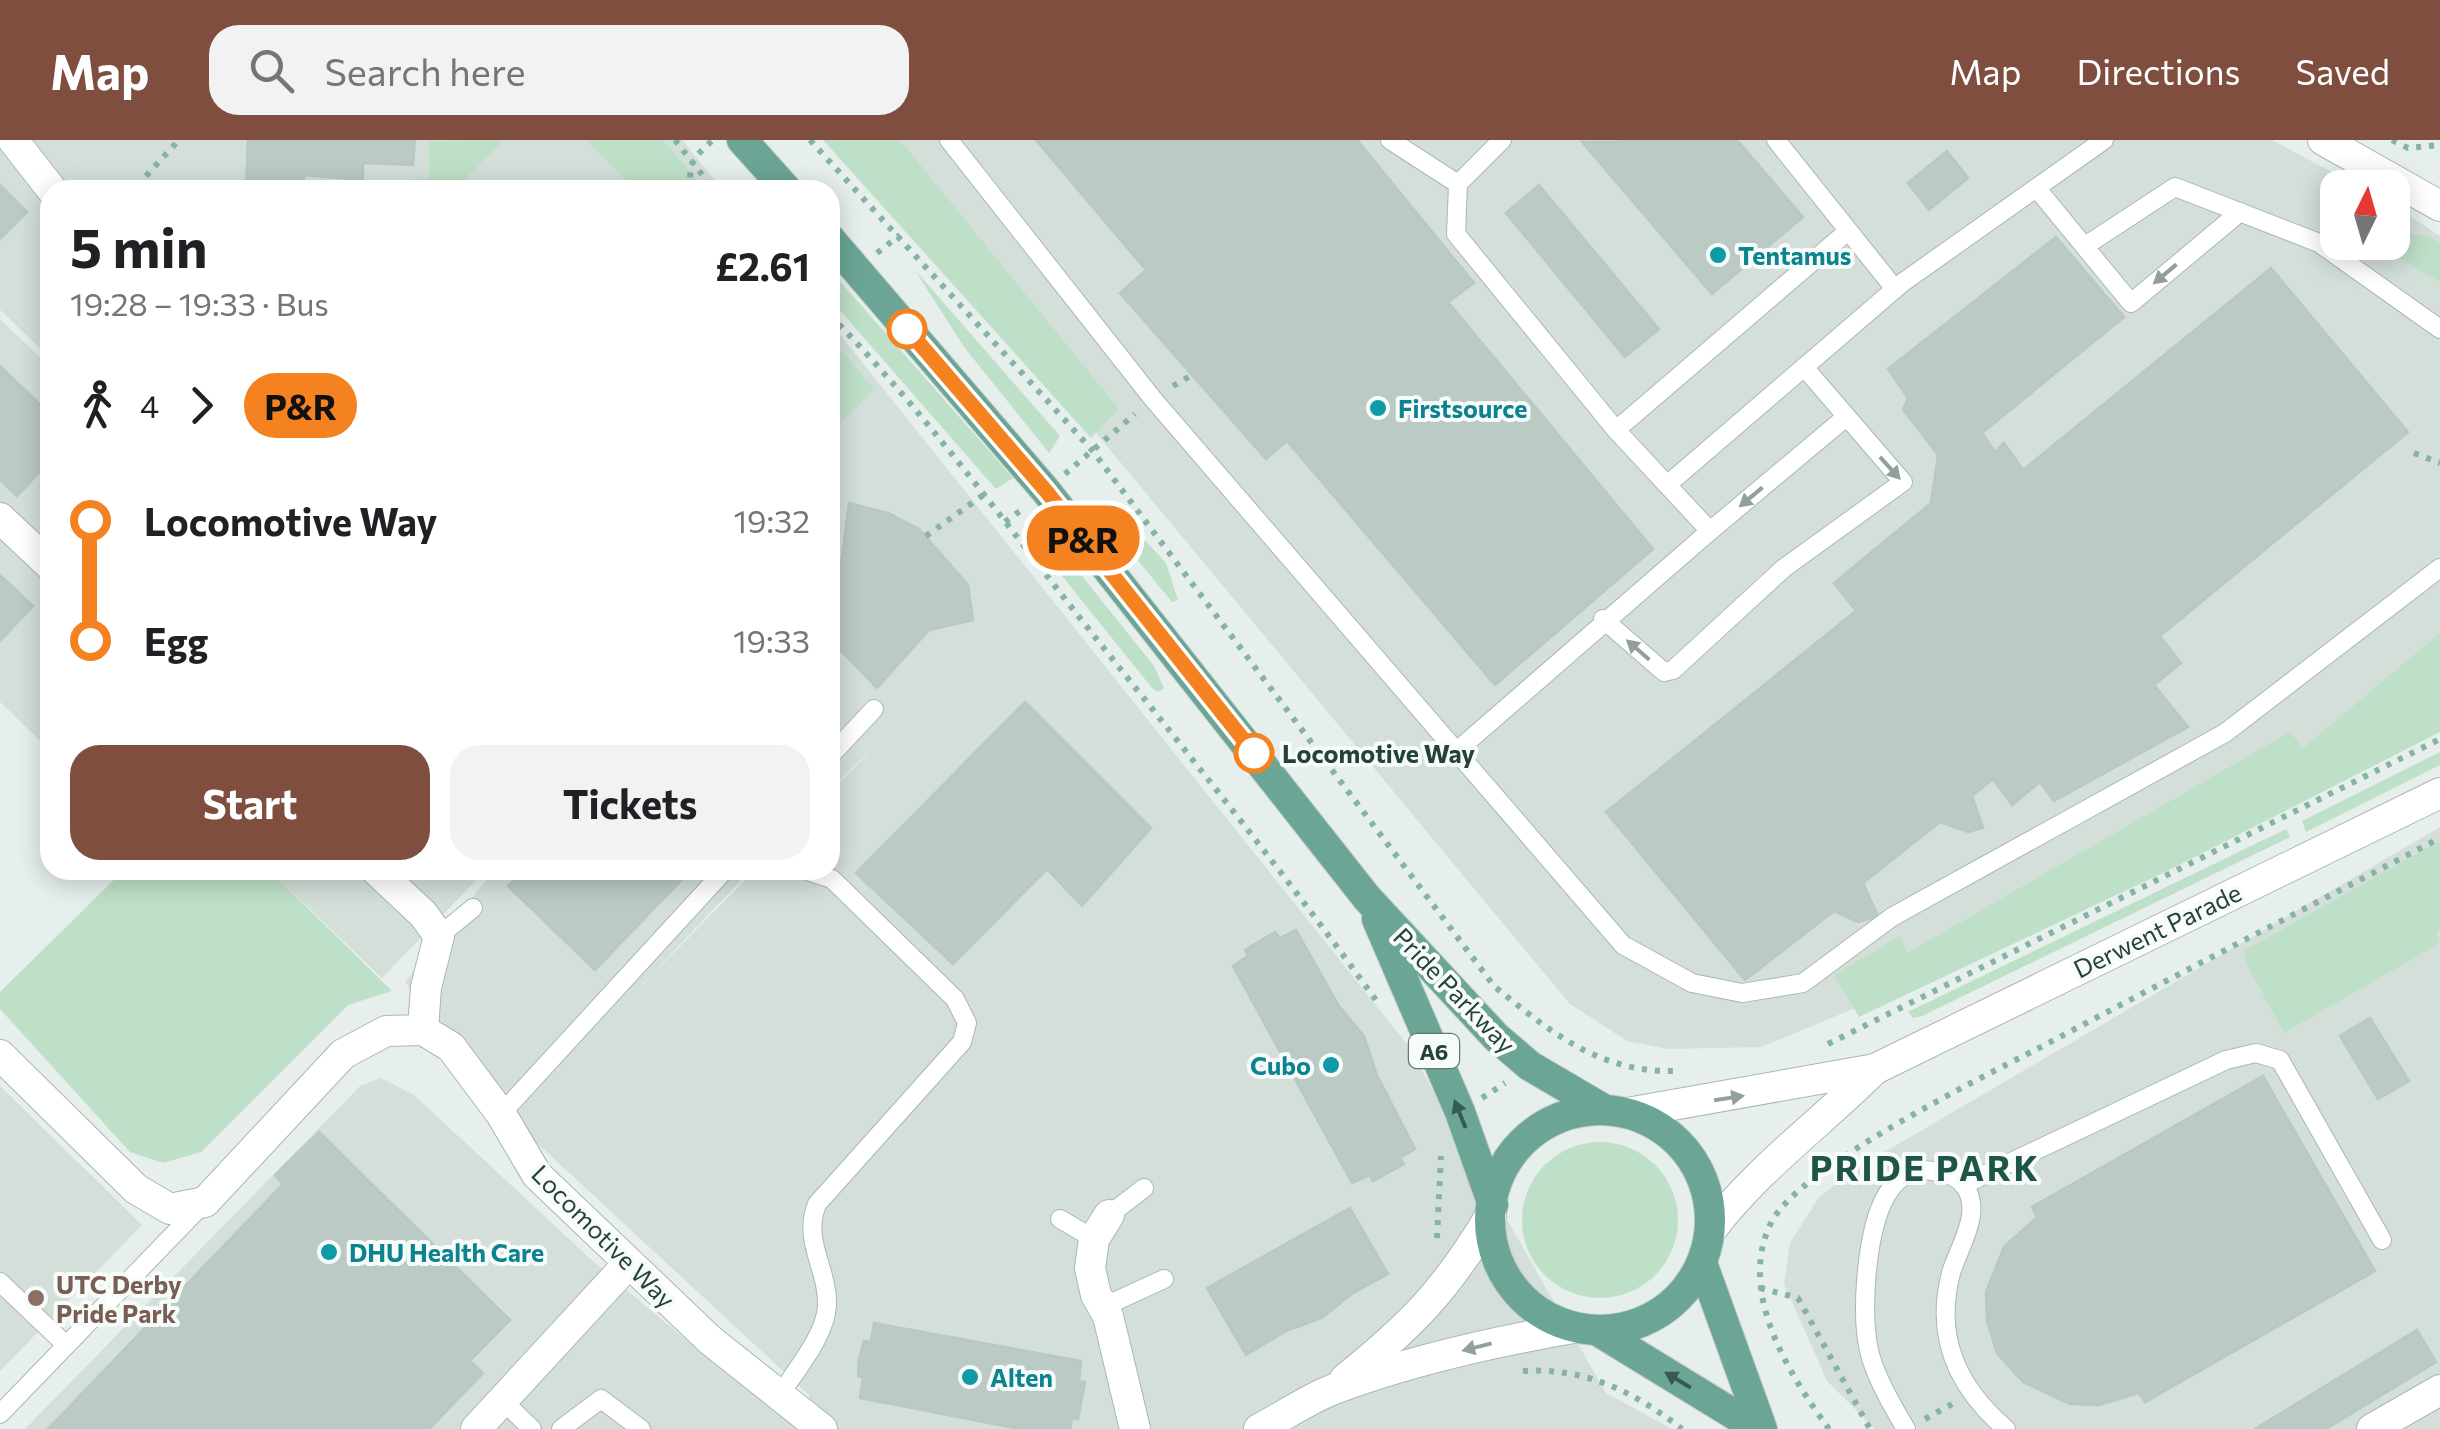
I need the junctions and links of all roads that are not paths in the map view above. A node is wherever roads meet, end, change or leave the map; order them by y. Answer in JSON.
{"nodes":[{"id":1,"x":14,"y":140,"type":"edge"},
{"id":2,"x":742,"y":140,"type":"edge"},
{"id":3,"x":949,"y":140,"type":"edge"},
{"id":4,"x":1390,"y":140,"type":"edge"},
{"id":5,"x":1502,"y":140,"type":"edge"},
{"id":6,"x":1776,"y":140,"type":"edge"},
{"id":7,"x":2104,"y":140,"type":"edge"},
{"id":8,"x":2322,"y":140,"type":"edge"},
{"id":9,"x":44,"y":180,"type":"edge"},
{"id":10,"x":778,"y":180,"type":"edge"},
{"id":11,"x":1458,"y":184,"type":"junction"},
{"id":12,"x":2038,"y":190,"type":"junction"},
{"id":13,"x":2440,"y":206,"type":"edge"},
{"id":14,"x":2240,"y":212,"type":"junction"},
{"id":15,"x":1848,"y":231,"type":"junction"},
{"id":16,"x":2085,"y":246,"type":"junction"},
{"id":17,"x":840,"y":251,"type":"edge"},
{"id":18,"x":1895,"y":289,"type":"junction"},
{"id":19,"x":2440,"y":329,"type":"edge"},
{"id":20,"x":1804,"y":368,"type":"junction"},
{"id":21,"x":1846,"y":417,"type":"junction"},
{"id":22,"x":1616,"y":430,"type":"junction"},
{"id":23,"x":1667,"y":485,"type":"junction"},
{"id":24,"x":0,"y":518,"type":"edge"},
{"id":25,"x":1710,"y":531,"type":"junction"},
{"id":26,"x":40,"y":556,"type":"edge"},
{"id":27,"x":2440,"y":568,"type":"edge"},
{"id":28,"x":1604,"y":620,"type":"junction"},
{"id":29,"x":874,"y":709,"type":"dead end"},
{"id":30,"x":840,"y":745,"type":"edge"},
{"id":31,"x":1459,"y":749,"type":"junction"},
{"id":32,"x":2440,"y":793,"type":"edge"},
{"id":33,"x":387,"y":880,"type":"edge"},
{"id":34,"x":716,"y":880,"type":"edge"},
{"id":35,"x":834,"y":880,"type":"edge"},
{"id":36,"x":1368,"y":898,"type":"junction"},
{"id":37,"x":474,"y":908,"type":"dead end"},
{"id":38,"x":439,"y":936,"type":"junction"},
{"id":39,"x":423,"y":1030,"type":"junction"},
{"id":40,"x":0,"y":1055,"type":"edge"},
{"id":41,"x":1875,"y":1070,"type":"junction"},
{"id":42,"x":1600,"y":1107,"type":"junction"},
{"id":43,"x":1633,"y":1112,"type":"junction"},
{"id":44,"x":501,"y":1114,"type":"junction"},
{"id":45,"x":1964,"y":1185,"type":"junction"},
{"id":46,"x":1144,"y":1188,"type":"dead end"},
{"id":47,"x":205,"y":1202,"type":"junction"},
{"id":48,"x":1492,"y":1210,"type":"junction"},
{"id":49,"x":1060,"y":1219,"type":"dead end"},
{"id":50,"x":1101,"y":1227,"type":"junction"},
{"id":51,"x":1711,"y":1230,"type":"junction"},
{"id":52,"x":2382,"y":1240,"type":"dead end"},
{"id":53,"x":1702,"y":1263,"type":"junction"},
{"id":54,"x":628,"y":1264,"type":"junction"},
{"id":55,"x":1164,"y":1279,"type":"dead end"},
{"id":56,"x":0,"y":1282,"type":"edge"},
{"id":57,"x":1103,"y":1307,"type":"junction"},
{"id":58,"x":1585,"y":1330,"type":"junction"},
{"id":59,"x":66,"y":1345,"type":"junction"},
{"id":60,"x":1331,"y":1390,"type":"junction"},
{"id":61,"x":2440,"y":1390,"type":"edge"},
{"id":62,"x":778,"y":1398,"type":"junction"},
{"id":63,"x":502,"y":1401,"type":"junction"},
{"id":64,"x":0,"y":1414,"type":"edge"},
{"id":65,"x":1914,"y":1425,"type":"edge"},
{"id":66,"x":476,"y":1429,"type":"edge"},
{"id":67,"x":532,"y":1429,"type":"edge"},
{"id":68,"x":561,"y":1429,"type":"edge"},
{"id":69,"x":641,"y":1429,"type":"edge"},
{"id":70,"x":822,"y":1429,"type":"edge"},
{"id":71,"x":1135,"y":1429,"type":"edge"},
{"id":72,"x":1259,"y":1429,"type":"edge"},
{"id":73,"x":1760,"y":1429,"type":"edge"},
{"id":74,"x":2006,"y":1429,"type":"edge"},
{"id":75,"x":2372,"y":1429,"type":"edge"}],
"edges":[{"from":1,"to":9,"type":"street"},
{"from":2,"to":10,"type":"main road"},
{"from":3,"to":31,"type":"lane"},
{"from":4,"to":11,"type":"lane"},
{"from":5,"to":11,"type":"lane"},
{"from":6,"to":15,"type":"lane"},
{"from":7,"to":12,"type":"lane"},
{"from":8,"to":13,"type":"street"},
{"from":11,"to":22,"type":"lane"},
{"from":12,"to":16,"type":"lane"},
{"from":12,"to":18,"type":"lane"},
{"from":14,"to":16,"type":"lane"},
{"from":14,"to":16,"type":"lane","one_way":true},
{"from":14,"to":19,"type":"lane"},
{"from":15,"to":18,"type":"lane"},
{"from":15,"to":22,"type":"lane"},
{"from":17,"to":36,"type":"main road","name":"Pride Parkway","number":"A6"},
{"from":18,"to":20,"type":"lane"},
{"from":20,"to":21,"type":"lane"},
{"from":20,"to":23,"type":"lane"},
{"from":21,"to":25,"type":"lane","one_way":true},
{"from":21,"to":28,"type":"lane","one_way":true},
{"from":22,"to":23,"type":"lane"},
{"from":23,"to":25,"type":"lane"},
{"from":24,"to":26,"type":"street"},
{"from":25,"to":28,"type":"lane"},
{"from":27,"to":31,"type":"lane"},
{"from":28,"to":31,"type":"lane"},
{"from":29,"to":30,"type":"lane"},
{"from":32,"to":41,"type":"street","name":"Derwent Parade"},
{"from":33,"to":38,"type":"street"},
{"from":34,"to":44,"type":"lane"},
{"from":35,"to":62,"type":"lane"},
{"from":36,"to":42,"type":"main road","name":"Pride Parkway","number":"A6"},
{"from":48,"to":36,"type":"main road","name":"Pride Parkway","number":"A6","one_way":true},
{"from":37,"to":38,"type":"lane"},
{"from":38,"to":39,"type":"street"},
{"from":39,"to":44,"type":"street","name":"Locomotive Way"},
{"from":39,"to":47,"type":"street"},
{"from":40,"to":47,"type":"street"},
{"from":43,"to":41,"type":"street","name":"Derwent Parade","one_way":true},
{"from":41,"to":51,"type":"street","name":"Derwent Parade"},
{"from":42,"to":43,"type":"main road","number":"A6"},
{"from":42,"to":48,"type":"main road","number":"A6"},
{"from":43,"to":51,"type":"main road","number":"A6"},
{"from":44,"to":54,"type":"street","name":"Locomotive Way"},
{"from":45,"to":52,"type":"lane"},
{"from":45,"to":65,"type":"lane"},
{"from":45,"to":74,"type":"lane"},
{"from":46,"to":50,"type":"lane"},
{"from":47,"to":59,"type":"lane"},
{"from":48,"to":58,"type":"main road","number":"A6"},
{"from":48,"to":60,"type":"street"},
{"from":49,"to":50,"type":"lane"},
{"from":50,"to":57,"type":"street"},
{"from":51,"to":53,"type":"main road","number":"A6"},
{"from":53,"to":58,"type":"main road","number":"A6"},
{"from":53,"to":73,"type":"main road","number":"A6"},
{"from":54,"to":62,"type":"street","name":"Locomotive Way"},
{"from":54,"to":63,"type":"street"},
{"from":55,"to":57,"type":"lane"},
{"from":56,"to":59,"type":"lane"},
{"from":57,"to":71,"type":"street"},
{"from":58,"to":60,"type":"street","one_way":true},
{"from":73,"to":58,"type":"main road","number":"A6","one_way":true},
{"from":59,"to":64,"type":"lane"},
{"from":60,"to":72,"type":"street"},
{"from":61,"to":75,"type":"street"},
{"from":62,"to":70,"type":"street","name":"Locomotive Way"},
{"from":63,"to":66,"type":"street"},
{"from":63,"to":67,"type":"lane"},
{"from":68,"to":69,"type":"lane"}]}
